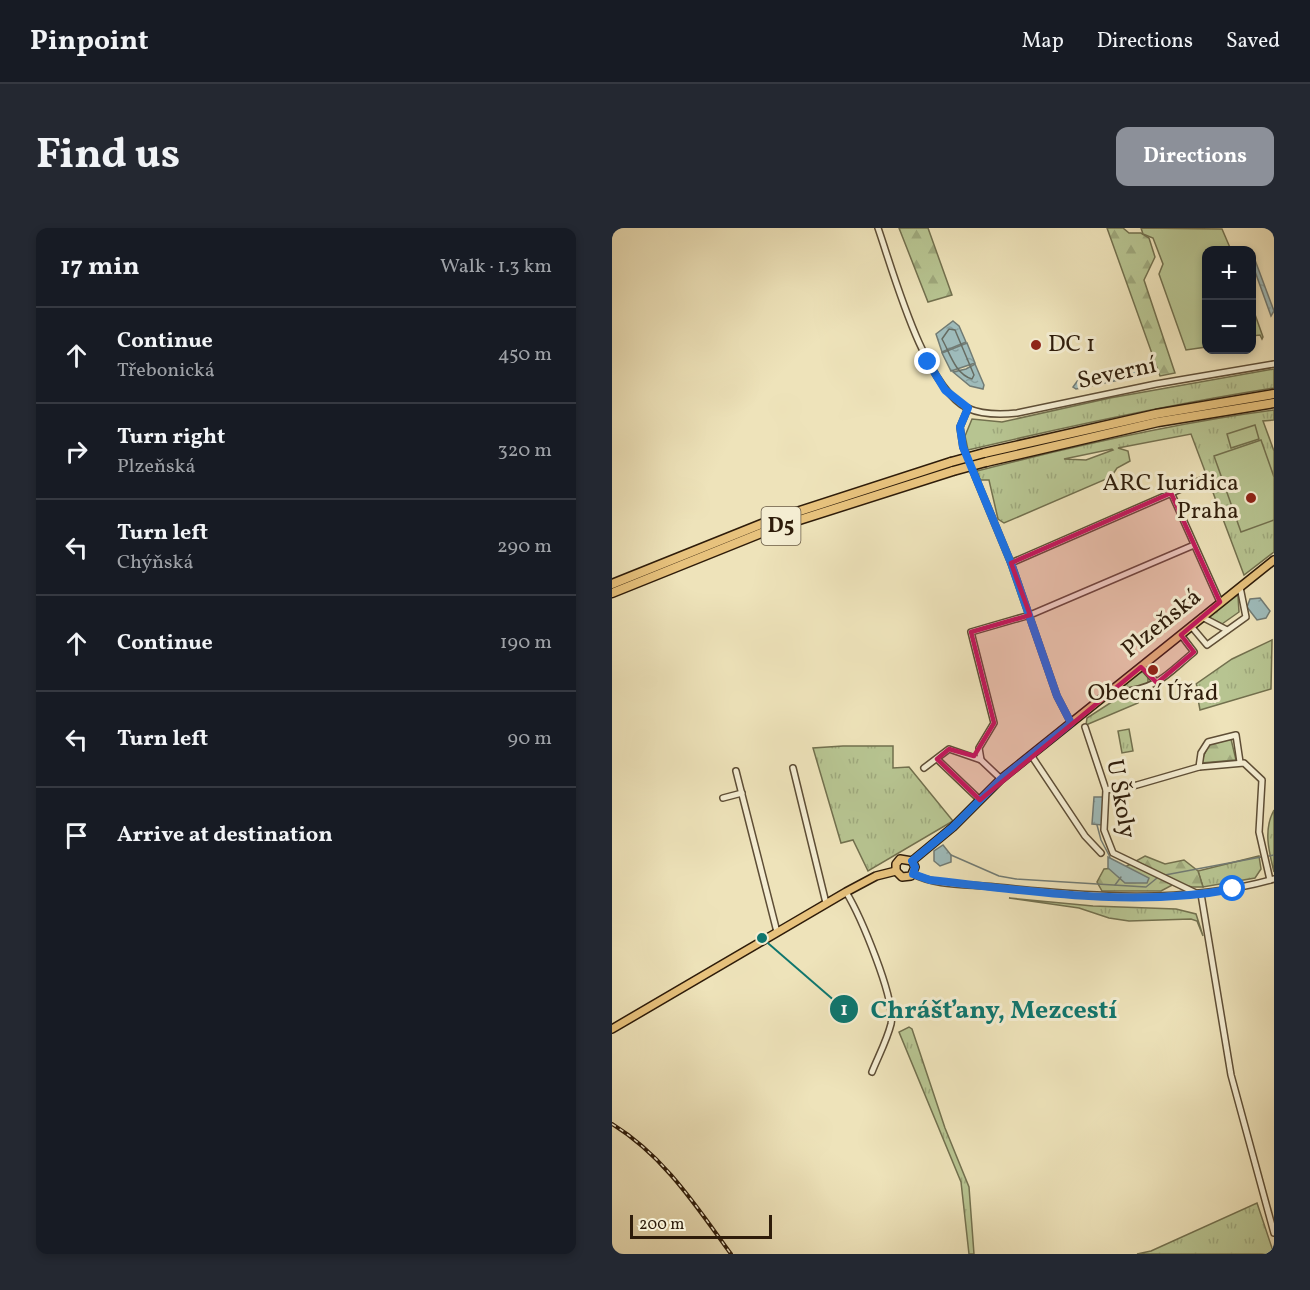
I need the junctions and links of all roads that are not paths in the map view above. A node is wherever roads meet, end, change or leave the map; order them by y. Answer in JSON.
{"nodes":[{"id":1,"x":878,"y":228,"type":"edge"},
{"id":2,"x":1274,"y":364,"type":"edge"},
{"id":3,"x":1274,"y":394,"type":"edge"},
{"id":4,"x":1274,"y":403,"type":"edge"},
{"id":5,"x":968,"y":408,"type":"junction"},
{"id":6,"x":985,"y":457,"type":"junction"},
{"id":7,"x":952,"y":466,"type":"junction"},
{"id":8,"x":1206,"y":478,"type":"dead end"},
{"id":9,"x":1170,"y":490,"type":"junction"},
{"id":10,"x":1194,"y":545,"type":"junction"},
{"id":11,"x":1011,"y":563,"type":"junction"},
{"id":12,"x":1273,"y":563,"type":"edge"},
{"id":13,"x":612,"y":584,"type":"edge"},
{"id":14,"x":1239,"y":586,"type":"junction"},
{"id":15,"x":612,"y":592,"type":"edge"},
{"id":16,"x":1220,"y":602,"type":"junction"},
{"id":17,"x":1030,"y":615,"type":"junction"},
{"id":18,"x":1202,"y":617,"type":"junction"},
{"id":19,"x":1191,"y":626,"type":"junction"},
{"id":20,"x":1227,"y":630,"type":"junction"},
{"id":21,"x":1180,"y":635,"type":"junction"},
{"id":22,"x":1142,"y":666,"type":"junction"},
{"id":23,"x":1157,"y":683,"type":"junction"},
{"id":24,"x":1118,"y":686,"type":"junction"},
{"id":25,"x":1071,"y":723,"type":"junction"},
{"id":26,"x":1085,"y":727,"type":"dead end"},
{"id":27,"x":1031,"y":755,"type":"junction"},
{"id":28,"x":937,"y":759,"type":"junction"},
{"id":29,"x":981,"y":760,"type":"junction"},
{"id":30,"x":1240,"y":762,"type":"junction"},
{"id":31,"x":1199,"y":767,"type":"junction"},
{"id":32,"x":793,"y":768,"type":"dead end"},
{"id":33,"x":924,"y":768,"type":"dead end"},
{"id":34,"x":736,"y":771,"type":"dead end"},
{"id":35,"x":1001,"y":779,"type":"junction"},
{"id":36,"x":1106,"y":790,"type":"junction"},
{"id":37,"x":742,"y":793,"type":"junction"},
{"id":38,"x":723,"y":798,"type":"dead end"},
{"id":39,"x":980,"y":800,"type":"junction"},
{"id":40,"x":1101,"y":853,"type":"dead end"},
{"id":41,"x":912,"y":861,"type":"junction"},
{"id":42,"x":896,"y":871,"type":"junction"},
{"id":43,"x":913,"y":874,"type":"junction"},
{"id":44,"x":1272,"y":879,"type":"edge"},
{"id":45,"x":846,"y":892,"type":"junction"},
{"id":46,"x":1201,"y":894,"type":"junction"},
{"id":47,"x":826,"y":903,"type":"junction"},
{"id":48,"x":777,"y":932,"type":"junction"},
{"id":49,"x":612,"y":1029,"type":"edge"},
{"id":50,"x":872,"y":1072,"type":"dead end"},
{"id":51,"x":1274,"y":1233,"type":"edge"}],
"edges":[{"from":1,"to":5,"type":"street"},
{"from":2,"to":5,"type":"street","name":"Severní"},
{"from":3,"to":6,"type":"highway","number":"D5"},
{"from":4,"to":6,"type":"highway","number":"D5"},
{"from":5,"to":11,"type":"street"},
{"from":6,"to":7,"type":"highway","number":"D5","bridge":true},
{"from":7,"to":13,"type":"highway","number":"D5"},
{"from":7,"to":15,"type":"highway","number":"D5"},
{"from":8,"to":9,"type":"street"},
{"from":9,"to":10,"type":"street"},
{"from":9,"to":11,"type":"street"},
{"from":10,"to":16,"type":"street"},
{"from":10,"to":17,"type":"street"},
{"from":11,"to":17,"type":"street"},
{"from":12,"to":14,"type":"main road","name":"Plzeňská"},
{"from":14,"to":16,"type":"main road","name":"Plzeňská"},
{"from":14,"to":20,"type":"street"},
{"from":16,"to":18,"type":"main road","name":"Plzeňská"},
{"from":17,"to":25,"type":"street"},
{"from":17,"to":29,"type":"street"},
{"from":18,"to":19,"type":"main road","name":"Plzeňská"},
{"from":18,"to":20,"type":"street"},
{"from":19,"to":20,"type":"street"},
{"from":19,"to":21,"type":"main road","name":"Plzeňská"},
{"from":21,"to":22,"type":"main road","name":"Plzeňská"},
{"from":21,"to":23,"type":"street"},
{"from":22,"to":23,"type":"street"},
{"from":22,"to":24,"type":"main road","name":"Plzeňská"},
{"from":23,"to":24,"type":"street"},
{"from":24,"to":25,"type":"main road","name":"Plzeňská"},
{"from":25,"to":27,"type":"main road","name":"Plzeňská"},
{"from":26,"to":36,"type":"street","name":"U Školy"},
{"from":27,"to":35,"type":"main road","name":"Plzeňská"},
{"from":27,"to":40,"type":"street"},
{"from":28,"to":29,"type":"street"},
{"from":28,"to":33,"type":"street"},
{"from":28,"to":39,"type":"street"},
{"from":29,"to":35,"type":"street"},
{"from":30,"to":31,"type":"street"},
{"from":30,"to":31,"type":"street"},
{"from":30,"to":44,"type":"street"},
{"from":31,"to":36,"type":"street"},
{"from":32,"to":47,"type":"street"},
{"from":34,"to":37,"type":"street"},
{"from":35,"to":39,"type":"main road","name":"Plzeňská"},
{"from":36,"to":46,"type":"street","name":"U Školy"},
{"from":37,"to":38,"type":"street"},
{"from":37,"to":48,"type":"street"},
{"from":39,"to":41,"type":"main road","name":"Plzeňská"},
{"from":41,"to":42,"type":"main road","name":"Plzeňská"},
{"from":41,"to":43,"type":"main road"},
{"from":42,"to":43,"type":"main road","name":"Plzeňská"},
{"from":42,"to":45,"type":"main road","name":"Plzeňská"},
{"from":43,"to":46,"type":"street"},
{"from":44,"to":46,"type":"street"},
{"from":45,"to":47,"type":"main road","name":"Plzeňská"},
{"from":45,"to":50,"type":"street"},
{"from":46,"to":51,"type":"street"},
{"from":47,"to":48,"type":"main road","name":"Plzeňská"},
{"from":48,"to":49,"type":"main road","name":"Plzeňská"}]}
